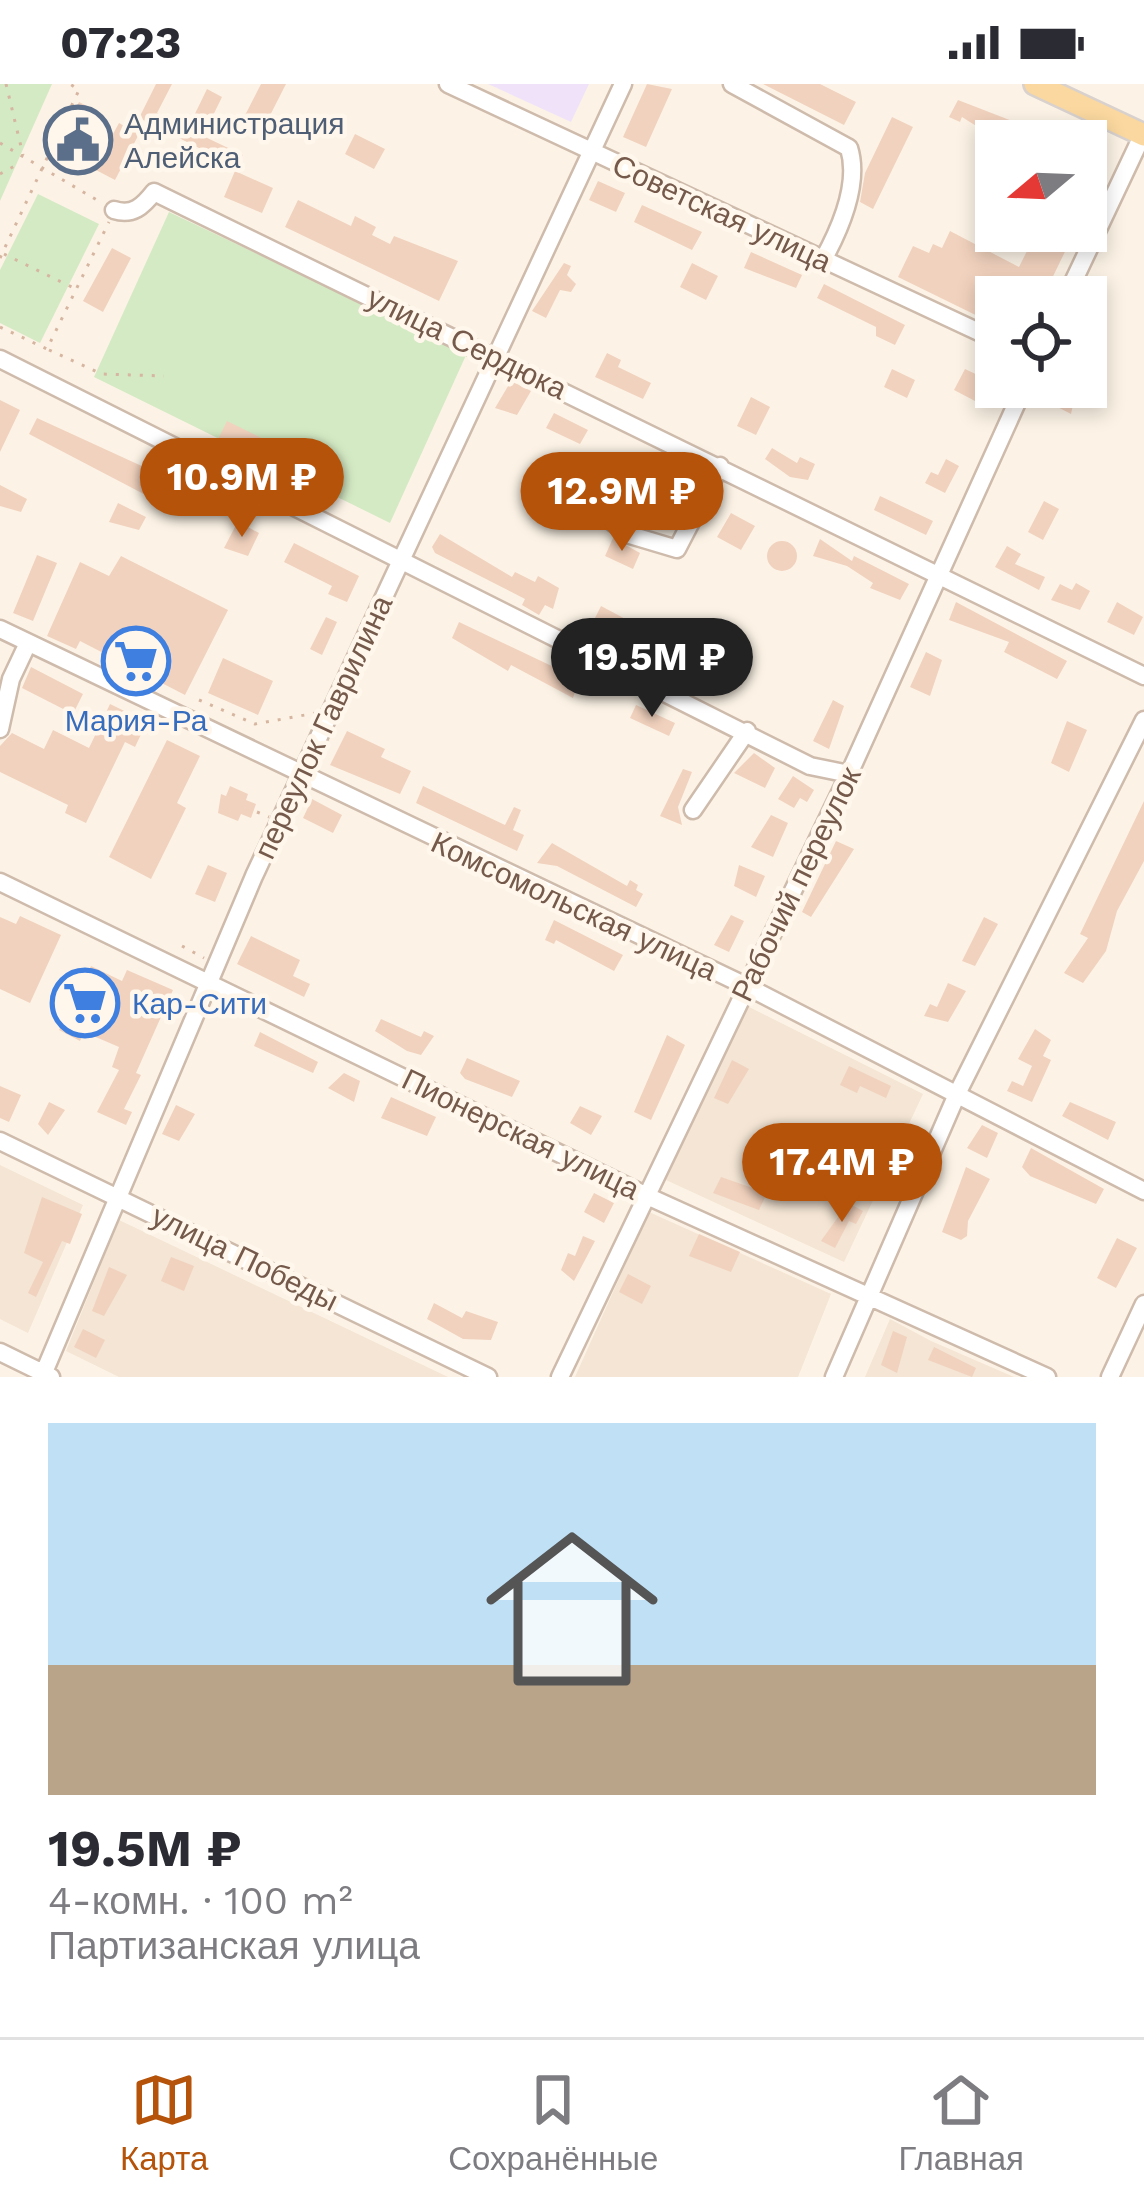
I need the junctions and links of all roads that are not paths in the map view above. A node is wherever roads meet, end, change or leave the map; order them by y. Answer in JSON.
{"nodes":[{"id":1,"x":448,"y":84,"type":"edge"},
{"id":2,"x":623,"y":84,"type":"edge"},
{"id":3,"x":732,"y":84,"type":"edge"},
{"id":4,"x":1035,"y":84,"type":"edge"},
{"id":5,"x":1143,"y":135,"type":"edge"},
{"id":6,"x":589,"y":151,"type":"junction"},
{"id":7,"x":114,"y":210,"type":"road end"},
{"id":8,"x":823,"y":260,"type":"junction"},
{"id":9,"x":1076,"y":276,"type":"edge"},
{"id":10,"x":975,"y":330,"type":"edge"},
{"id":11,"x":494,"y":356,"type":"junction"},
{"id":12,"x":0,"y":359,"type":"edge"},
{"id":13,"x":1015,"y":408,"type":"edge"},
{"id":14,"x":719,"y":466,"type":"junction"},
{"id":15,"x":595,"y":508,"type":"dead end"},
{"id":16,"x":401,"y":559,"type":"junction"},
{"id":17,"x":942,"y":576,"type":"junction"},
{"id":18,"x":0,"y":629,"type":"edge"},
{"id":19,"x":28,"y":643,"type":"junction"},
{"id":20,"x":1144,"y":676,"type":"edge"},
{"id":21,"x":1144,"y":720,"type":"edge"},
{"id":22,"x":0,"y":729,"type":"edge"},
{"id":23,"x":747,"y":730,"type":"junction"},
{"id":24,"x":850,"y":774,"type":"junction"},
{"id":25,"x":300,"y":777,"type":"junction"},
{"id":26,"x":693,"y":810,"type":"dead end"},
{"id":27,"x":0,"y":882,"type":"edge"},
{"id":28,"x":208,"y":981,"type":"junction"},
{"id":29,"x":746,"y":986,"type":"junction"},
{"id":30,"x":958,"y":1091,"type":"junction"},
{"id":31,"x":0,"y":1141,"type":"edge"},
{"id":32,"x":1144,"y":1191,"type":"edge"},
{"id":33,"x":118,"y":1196,"type":"junction"},
{"id":34,"x":647,"y":1196,"type":"junction"},
{"id":35,"x":871,"y":1295,"type":"junction"},
{"id":36,"x":1144,"y":1304,"type":"edge"},
{"id":37,"x":0,"y":1352,"type":"edge"},
{"id":38,"x":46,"y":1376,"type":"edge"},
{"id":39,"x":488,"y":1377,"type":"edge"},
{"id":40,"x":560,"y":1377,"type":"edge"},
{"id":41,"x":834,"y":1377,"type":"edge"},
{"id":42,"x":1047,"y":1377,"type":"edge"},
{"id":43,"x":1110,"y":1377,"type":"edge"}],
"edges":[{"from":1,"to":6,"type":"street","name":"Советская улица"},
{"from":2,"to":6,"type":"street","name":"переулок Гаврилина"},
{"from":3,"to":8,"type":"street"},
{"from":4,"to":5,"type":"main road"},
{"from":5,"to":9,"type":"street"},
{"from":6,"to":8,"type":"street","name":"Советская улица"},
{"from":6,"to":11,"type":"street","name":"переулок Гаврилина"},
{"from":7,"to":11,"type":"street","name":"улица Сердюка"},
{"from":8,"to":10,"type":"street","name":"Советская улица"},
{"from":11,"to":14,"type":"street","name":"улица Сердюка"},
{"from":11,"to":16,"type":"street","name":"переулок Гаврилина"},
{"from":12,"to":16,"type":"street"},
{"from":13,"to":17,"type":"street","name":"Рабочий переулок"},
{"from":14,"to":15,"type":"street"},
{"from":14,"to":17,"type":"street","name":"улица Сердюка"},
{"from":16,"to":23,"type":"street"},
{"from":16,"to":25,"type":"street","name":"переулок Гаврилина"},
{"from":17,"to":20,"type":"street","name":"улица Сердюка"},
{"from":17,"to":24,"type":"street","name":"Рабочий переулок"},
{"from":18,"to":19,"type":"street","name":"Комсомольская улица"},
{"from":19,"to":22,"type":"street"},
{"from":19,"to":25,"type":"street","name":"Комсомольская улица"},
{"from":21,"to":30,"type":"street"},
{"from":23,"to":24,"type":"street"},
{"from":23,"to":26,"type":"street"},
{"from":24,"to":29,"type":"street","name":"Рабочий переулок"},
{"from":25,"to":28,"type":"street","name":"переулок Гаврилина"},
{"from":25,"to":29,"type":"street","name":"Комсомольская улица"},
{"from":27,"to":28,"type":"street","name":"Пионерская улица"},
{"from":28,"to":33,"type":"street","name":"переулок Гаврилина"},
{"from":28,"to":34,"type":"street","name":"Пионерская улица"},
{"from":29,"to":30,"type":"street","name":"Комсомольская улица"},
{"from":29,"to":34,"type":"street","name":"Рабочий переулок"},
{"from":30,"to":32,"type":"street","name":"Комсомольская улица"},
{"from":30,"to":35,"type":"street"},
{"from":31,"to":33,"type":"street","name":"улица Победы"},
{"from":33,"to":38,"type":"street","name":"переулок Гаврилина"},
{"from":33,"to":39,"type":"street","name":"улица Победы"},
{"from":34,"to":35,"type":"street","name":"Пионерская улица"},
{"from":34,"to":40,"type":"street","name":"Рабочий переулок"},
{"from":35,"to":41,"type":"street"},
{"from":35,"to":42,"type":"street","name":"Пионерская улица"},
{"from":36,"to":43,"type":"street"},
{"from":37,"to":38,"type":"street"}]}
